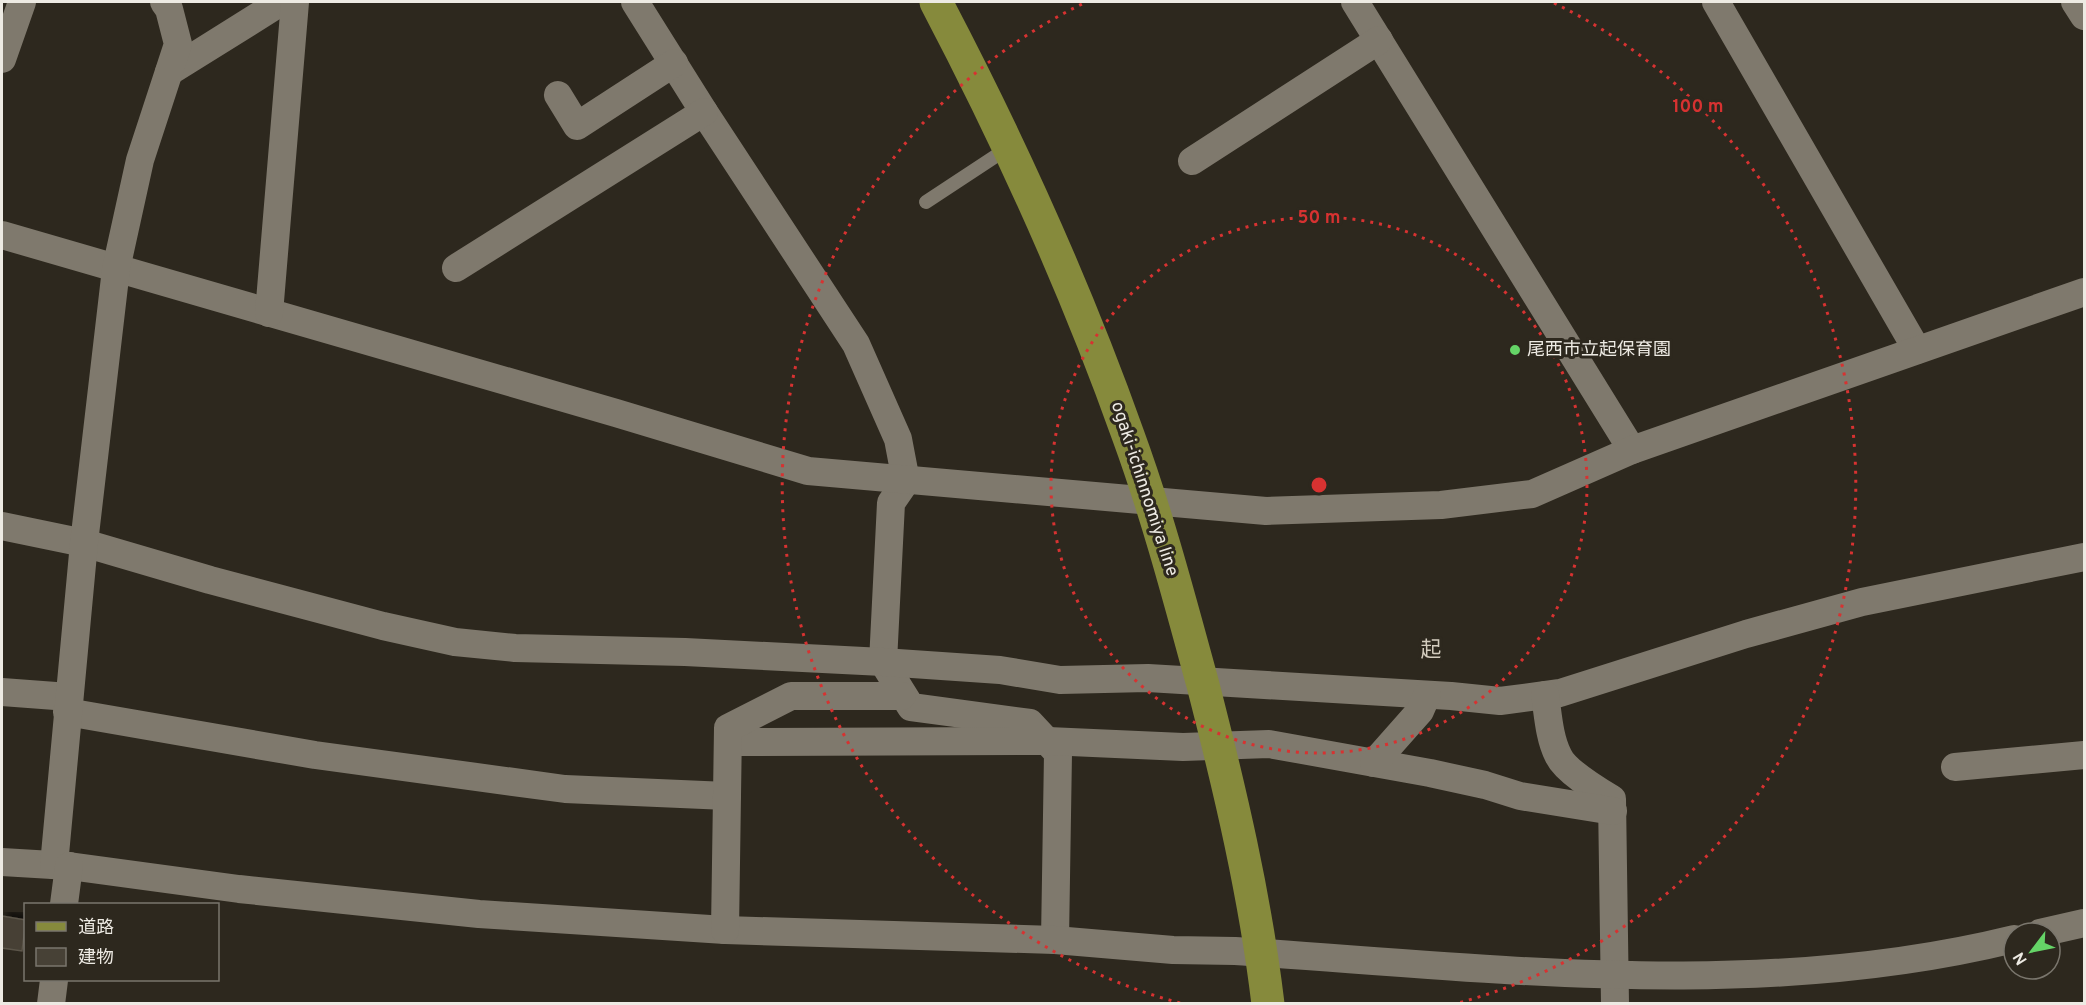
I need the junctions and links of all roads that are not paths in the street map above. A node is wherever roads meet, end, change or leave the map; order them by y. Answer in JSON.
{"nodes":[{"id":1,"x":22,"y":2,"type":"edge"},
{"id":2,"x":281,"y":2,"type":"edge"},
{"id":3,"x":295,"y":2,"type":"edge"},
{"id":4,"x":635,"y":2,"type":"edge"},
{"id":5,"x":936,"y":2,"type":"edge"},
{"id":6,"x":1355,"y":2,"type":"edge"},
{"id":7,"x":1716,"y":2,"type":"edge"},
{"id":8,"x":2075,"y":2,"type":"edge"},
{"id":9,"x":169,"y":4,"type":"edge"},
{"id":10,"x":2085,"y":16,"type":"edge"},
{"id":11,"x":1379,"y":40,"type":"junction"},
{"id":12,"x":2,"y":59,"type":"edge"},
{"id":13,"x":674,"y":63,"type":"junction"},
{"id":14,"x":169,"y":72,"type":"junction"},
{"id":15,"x":558,"y":95,"type":"dead end"},
{"id":16,"x":704,"y":112,"type":"junction"},
{"id":17,"x":1008,"y":148,"type":"junction"},
{"id":18,"x":1192,"y":161,"type":"dead end"},
{"id":19,"x":926,"y":201,"type":"dead end"},
{"id":20,"x":2,"y":235,"type":"edge"},
{"id":21,"x":456,"y":268,"type":"dead end"},
{"id":22,"x":116,"y":269,"type":"junction"},
{"id":23,"x":2085,"y":292,"type":"edge"},
{"id":24,"x":269,"y":313,"type":"junction"},
{"id":25,"x":1917,"y":350,"type":"junction"},
{"id":26,"x":1632,"y":450,"type":"junction"},
{"id":27,"x":906,"y":481,"type":"junction"},
{"id":28,"x":2,"y":526,"type":"edge"},
{"id":29,"x":84,"y":543,"type":"junction"},
{"id":30,"x":2085,"y":557,"type":"edge"},
{"id":31,"x":883,"y":662,"type":"junction"},
{"id":32,"x":2,"y":692,"type":"edge"},
{"id":33,"x":1427,"y":695,"type":"junction"},
{"id":34,"x":1545,"y":695,"type":"junction"},
{"id":35,"x":902,"y":696,"type":"junction"},
{"id":36,"x":68,"y":705,"type":"junction"},
{"id":37,"x":1048,"y":741,"type":"junction"},
{"id":38,"x":728,"y":742,"type":"junction"},
{"id":39,"x":2085,"y":755,"type":"edge"},
{"id":40,"x":1374,"y":763,"type":"junction"},
{"id":41,"x":1955,"y":767,"type":"dead end"},
{"id":42,"x":727,"y":796,"type":"junction"},
{"id":43,"x":1612,"y":811,"type":"junction"},
{"id":44,"x":2,"y":862,"type":"edge"},
{"id":45,"x":61,"y":865,"type":"junction"},
{"id":46,"x":64,"y":903,"type":"edge"},
{"id":47,"x":2085,"y":923,"type":"edge"},
{"id":48,"x":2062,"y":928,"type":"edge"},
{"id":49,"x":725,"y":930,"type":"junction"},
{"id":50,"x":1055,"y":940,"type":"junction"},
{"id":51,"x":2002,"y":942,"type":"edge"},
{"id":52,"x":54,"y":981,"type":"edge"},
{"id":53,"x":1615,"y":990,"type":"edge"},
{"id":54,"x":1267,"y":992,"type":"edge"},
{"id":55,"x":51,"y":1004,"type":"edge"}],
"edges":[{"from":1,"to":12,"type":"street"},
{"from":2,"to":14,"type":"street"},
{"from":3,"to":24,"type":"street"},
{"from":4,"to":13,"type":"street"},
{"from":5,"to":17,"type":"main road","name":"ogaki-ichinnomiya line"},
{"from":6,"to":11,"type":"street"},
{"from":7,"to":25,"type":"street"},
{"from":8,"to":10,"type":"street"},
{"from":9,"to":14,"type":"street"},
{"from":11,"to":18,"type":"street"},
{"from":11,"to":26,"type":"street"},
{"from":13,"to":15,"type":"street"},
{"from":13,"to":16,"type":"street"},
{"from":14,"to":22,"type":"street"},
{"from":16,"to":21,"type":"street"},
{"from":16,"to":27,"type":"street"},
{"from":17,"to":19,"type":"lane"},
{"from":17,"to":54,"type":"main road","name":"ogaki-ichinnomiya line"},
{"from":20,"to":22,"type":"street"},
{"from":22,"to":24,"type":"street"},
{"from":22,"to":29,"type":"street"},
{"from":23,"to":25,"type":"street"},
{"from":24,"to":27,"type":"street"},
{"from":25,"to":26,"type":"street"},
{"from":26,"to":27,"type":"street"},
{"from":27,"to":31,"type":"street"},
{"from":28,"to":29,"type":"street"},
{"from":29,"to":31,"type":"street"},
{"from":29,"to":36,"type":"street"},
{"from":30,"to":34,"type":"street"},
{"from":31,"to":33,"type":"street"},
{"from":31,"to":35,"type":"street"},
{"from":32,"to":36,"type":"street"},
{"from":33,"to":34,"type":"street"},
{"from":33,"to":40,"type":"street"},
{"from":34,"to":43,"type":"street"},
{"from":35,"to":37,"type":"street"},
{"from":35,"to":38,"type":"street"},
{"from":36,"to":42,"type":"street"},
{"from":36,"to":45,"type":"street"},
{"from":37,"to":38,"type":"street"},
{"from":37,"to":40,"type":"street"},
{"from":37,"to":50,"type":"street"},
{"from":38,"to":42,"type":"street"},
{"from":39,"to":41,"type":"street"},
{"from":40,"to":43,"type":"street"},
{"from":42,"to":49,"type":"street"},
{"from":43,"to":53,"type":"street"},
{"from":44,"to":45,"type":"street"},
{"from":45,"to":46,"type":"street"},
{"from":45,"to":49,"type":"street"},
{"from":47,"to":48,"type":"street"},
{"from":49,"to":50,"type":"street"},
{"from":50,"to":53,"type":"street"},
{"from":51,"to":53,"type":"street"},
{"from":52,"to":55,"type":"street"}]}
